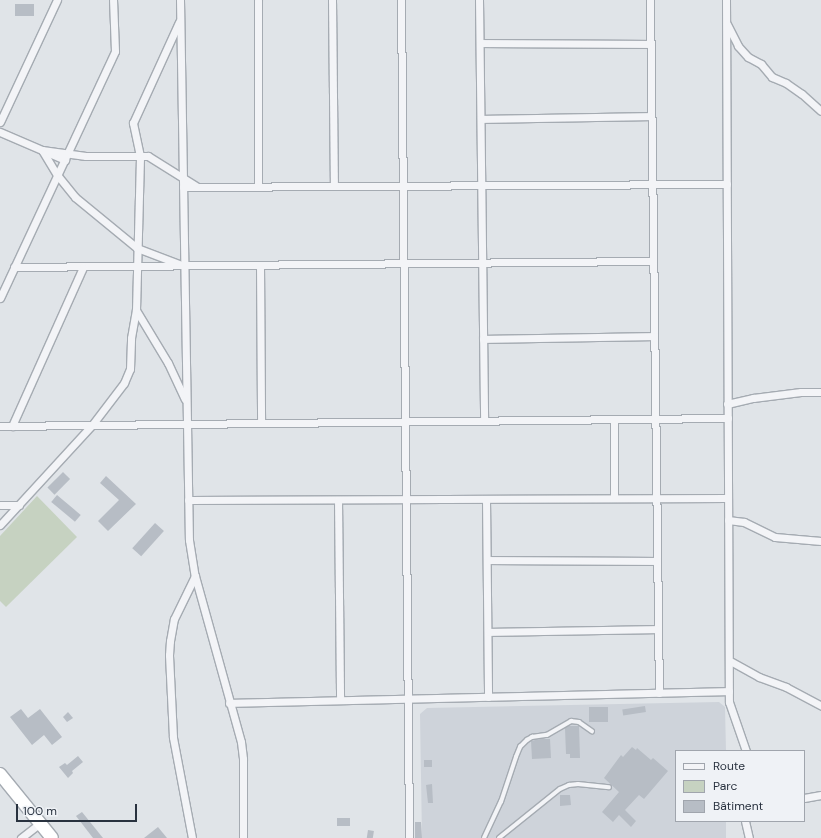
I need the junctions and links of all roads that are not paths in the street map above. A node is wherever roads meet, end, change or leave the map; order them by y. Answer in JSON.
{"nodes":[{"id":1,"x":57,"y":0,"type":"edge"},
{"id":2,"x":113,"y":0,"type":"edge"},
{"id":3,"x":180,"y":0,"type":"edge"},
{"id":4,"x":258,"y":0,"type":"edge"},
{"id":5,"x":332,"y":0,"type":"edge"},
{"id":6,"x":401,"y":0,"type":"edge"},
{"id":7,"x":479,"y":0,"type":"edge"},
{"id":8,"x":650,"y":0,"type":"edge"},
{"id":9,"x":726,"y":0,"type":"edge"},
{"id":10,"x":180,"y":20,"type":"junction"},
{"id":11,"x":726,"y":22,"type":"junction"},
{"id":12,"x":480,"y":43,"type":"junction"},
{"id":13,"x":650,"y":44,"type":"junction"},
{"id":14,"x":821,"y":111,"type":"edge"},
{"id":15,"x":651,"y":116,"type":"junction"},
{"id":16,"x":481,"y":119,"type":"junction"},
{"id":17,"x":0,"y":122,"type":"edge"},
{"id":18,"x":0,"y":132,"type":"edge"},
{"id":19,"x":42,"y":150,"type":"junction"},
{"id":20,"x":66,"y":156,"type":"junction"},
{"id":21,"x":140,"y":156,"type":"junction"},
{"id":22,"x":57,"y":175,"type":"junction"},
{"id":23,"x":183,"y":178,"type":"junction"},
{"id":24,"x":652,"y":184,"type":"junction"},
{"id":25,"x":726,"y":184,"type":"junction"},
{"id":26,"x":481,"y":185,"type":"junction"},
{"id":27,"x":258,"y":186,"type":"junction"},
{"id":28,"x":334,"y":186,"type":"junction"},
{"id":29,"x":403,"y":186,"type":"junction"},
{"id":30,"x":183,"y":187,"type":"junction"},
{"id":31,"x":198,"y":187,"type":"junction"},
{"id":32,"x":137,"y":248,"type":"junction"},
{"id":33,"x":653,"y":261,"type":"junction"},
{"id":34,"x":482,"y":263,"type":"junction"},
{"id":35,"x":404,"y":264,"type":"junction"},
{"id":36,"x":260,"y":265,"type":"junction"},
{"id":37,"x":136,"y":266,"type":"junction"},
{"id":38,"x":184,"y":266,"type":"junction"},
{"id":39,"x":14,"y":267,"type":"junction"},
{"id":40,"x":83,"y":267,"type":"junction"},
{"id":41,"x":0,"y":298,"type":"edge"},
{"id":42,"x":136,"y":310,"type":"junction"},
{"id":43,"x":654,"y":336,"type":"junction"},
{"id":44,"x":483,"y":339,"type":"junction"},
{"id":45,"x":821,"y":392,"type":"edge"},
{"id":46,"x":186,"y":401,"type":"junction"},
{"id":47,"x":727,"y":404,"type":"junction"},
{"id":48,"x":728,"y":418,"type":"junction"},
{"id":49,"x":614,"y":419,"type":"junction"},
{"id":50,"x":655,"y":419,"type":"junction"},
{"id":51,"x":406,"y":421,"type":"junction"},
{"id":52,"x":484,"y":421,"type":"junction"},
{"id":53,"x":262,"y":423,"type":"junction"},
{"id":54,"x":186,"y":424,"type":"junction"},
{"id":55,"x":92,"y":425,"type":"junction"},
{"id":56,"x":0,"y":426,"type":"edge"},
{"id":57,"x":12,"y":426,"type":"junction"},
{"id":58,"x":614,"y":498,"type":"junction"},
{"id":59,"x":656,"y":498,"type":"junction"},
{"id":60,"x":728,"y":498,"type":"junction"},
{"id":61,"x":407,"y":499,"type":"junction"},
{"id":62,"x":486,"y":499,"type":"junction"},
{"id":63,"x":188,"y":500,"type":"junction"},
{"id":64,"x":338,"y":500,"type":"junction"},
{"id":65,"x":0,"y":505,"type":"edge"},
{"id":66,"x":19,"y":505,"type":"junction"},
{"id":67,"x":728,"y":520,"type":"junction"},
{"id":68,"x":0,"y":525,"type":"edge"},
{"id":69,"x":821,"y":541,"type":"edge"},
{"id":70,"x":487,"y":560,"type":"junction"},
{"id":71,"x":657,"y":561,"type":"junction"},
{"id":72,"x":195,"y":576,"type":"junction"},
{"id":73,"x":658,"y":629,"type":"junction"},
{"id":74,"x":488,"y":632,"type":"junction"},
{"id":75,"x":732,"y":662,"type":"dead end"},
{"id":76,"x":729,"y":692,"type":"junction"},
{"id":77,"x":659,"y":693,"type":"junction"},
{"id":78,"x":488,"y":697,"type":"junction"},
{"id":79,"x":409,"y":699,"type":"junction"},
{"id":80,"x":340,"y":700,"type":"junction"},
{"id":81,"x":229,"y":703,"type":"junction"},
{"id":82,"x":821,"y":706,"type":"edge"},
{"id":83,"x":592,"y":731,"type":"dead end"},
{"id":84,"x":746,"y":750,"type":"edge"},
{"id":85,"x":0,"y":774,"type":"edge"},
{"id":86,"x":609,"y":788,"type":"dead end"},
{"id":87,"x":821,"y":795,"type":"edge"},
{"id":88,"x":805,"y":798,"type":"edge"},
{"id":89,"x":745,"y":822,"type":"edge"},
{"id":90,"x":40,"y":823,"type":"junction"},
{"id":91,"x":21,"y":838,"type":"edge"},
{"id":92,"x":52,"y":838,"type":"edge"},
{"id":93,"x":192,"y":838,"type":"edge"},
{"id":94,"x":243,"y":838,"type":"edge"},
{"id":95,"x":410,"y":838,"type":"edge"},
{"id":96,"x":484,"y":838,"type":"edge"},
{"id":97,"x":499,"y":838,"type":"edge"},
{"id":98,"x":749,"y":838,"type":"edge"}],
"edges":[{"from":1,"to":17,"type":"street"},
{"from":2,"to":20,"type":"street"},
{"from":3,"to":10,"type":"street"},
{"from":4,"to":27,"type":"street"},
{"from":5,"to":28,"type":"street"},
{"from":6,"to":29,"type":"street"},
{"from":7,"to":12,"type":"street"},
{"from":8,"to":13,"type":"street"},
{"from":9,"to":11,"type":"street"},
{"from":10,"to":21,"type":"street"},
{"from":10,"to":23,"type":"street"},
{"from":11,"to":14,"type":"street"},
{"from":11,"to":25,"type":"street"},
{"from":12,"to":13,"type":"street"},
{"from":12,"to":16,"type":"street"},
{"from":13,"to":15,"type":"street"},
{"from":15,"to":16,"type":"street"},
{"from":15,"to":24,"type":"street"},
{"from":16,"to":26,"type":"street"},
{"from":18,"to":19,"type":"street"},
{"from":19,"to":20,"type":"street"},
{"from":19,"to":22,"type":"street"},
{"from":20,"to":21,"type":"street"},
{"from":20,"to":22,"type":"street"},
{"from":21,"to":23,"type":"street"},
{"from":21,"to":32,"type":"street"},
{"from":22,"to":32,"type":"street"},
{"from":22,"to":39,"type":"street"},
{"from":23,"to":30,"type":"street"},
{"from":23,"to":31,"type":"street"},
{"from":24,"to":25,"type":"street"},
{"from":24,"to":26,"type":"street"},
{"from":24,"to":33,"type":"street"},
{"from":25,"to":47,"type":"street"},
{"from":26,"to":29,"type":"street"},
{"from":26,"to":34,"type":"street"},
{"from":27,"to":28,"type":"street"},
{"from":27,"to":31,"type":"street"},
{"from":28,"to":29,"type":"street"},
{"from":29,"to":35,"type":"street"},
{"from":30,"to":31,"type":"street"},
{"from":30,"to":38,"type":"street"},
{"from":32,"to":37,"type":"street"},
{"from":32,"to":38,"type":"street"},
{"from":33,"to":34,"type":"street"},
{"from":33,"to":43,"type":"street"},
{"from":34,"to":35,"type":"street"},
{"from":34,"to":44,"type":"street"},
{"from":35,"to":36,"type":"street"},
{"from":35,"to":51,"type":"street"},
{"from":36,"to":38,"type":"street"},
{"from":36,"to":53,"type":"street"},
{"from":37,"to":38,"type":"street"},
{"from":37,"to":40,"type":"street"},
{"from":37,"to":42,"type":"street"},
{"from":38,"to":46,"type":"street"},
{"from":39,"to":40,"type":"street"},
{"from":39,"to":41,"type":"street"},
{"from":40,"to":57,"type":"street"},
{"from":42,"to":46,"type":"street"},
{"from":42,"to":55,"type":"street"},
{"from":43,"to":44,"type":"street"},
{"from":43,"to":50,"type":"street"},
{"from":44,"to":52,"type":"street"},
{"from":45,"to":47,"type":"street"},
{"from":46,"to":54,"type":"street"},
{"from":47,"to":48,"type":"street"},
{"from":48,"to":50,"type":"street"},
{"from":48,"to":60,"type":"street"},
{"from":49,"to":50,"type":"street"},
{"from":49,"to":52,"type":"street"},
{"from":49,"to":58,"type":"street"},
{"from":50,"to":59,"type":"street"},
{"from":51,"to":52,"type":"street"},
{"from":51,"to":53,"type":"street"},
{"from":51,"to":61,"type":"street"},
{"from":53,"to":54,"type":"street"},
{"from":54,"to":55,"type":"street"},
{"from":54,"to":63,"type":"street"},
{"from":55,"to":57,"type":"street"},
{"from":55,"to":66,"type":"street"},
{"from":56,"to":57,"type":"street"},
{"from":58,"to":59,"type":"street"},
{"from":58,"to":62,"type":"street"},
{"from":59,"to":60,"type":"street"},
{"from":59,"to":71,"type":"street"},
{"from":60,"to":67,"type":"street"},
{"from":61,"to":62,"type":"street"},
{"from":61,"to":64,"type":"street"},
{"from":61,"to":79,"type":"street"},
{"from":62,"to":70,"type":"street"},
{"from":63,"to":64,"type":"street"},
{"from":63,"to":72,"type":"street"},
{"from":64,"to":80,"type":"street"},
{"from":65,"to":66,"type":"street"},
{"from":66,"to":68,"type":"street"},
{"from":67,"to":69,"type":"street"},
{"from":67,"to":76,"type":"street"},
{"from":70,"to":71,"type":"street"},
{"from":70,"to":74,"type":"street"},
{"from":71,"to":73,"type":"street"},
{"from":72,"to":81,"type":"street"},
{"from":72,"to":93,"type":"street"},
{"from":73,"to":74,"type":"street"},
{"from":73,"to":77,"type":"street"},
{"from":74,"to":78,"type":"street"},
{"from":75,"to":82,"type":"street"},
{"from":76,"to":77,"type":"street"},
{"from":76,"to":84,"type":"street"},
{"from":77,"to":78,"type":"street"},
{"from":78,"to":79,"type":"street"},
{"from":79,"to":80,"type":"street"},
{"from":79,"to":95,"type":"street"},
{"from":80,"to":81,"type":"street"},
{"from":81,"to":94,"type":"street"},
{"from":83,"to":96,"type":"lane"},
{"from":85,"to":90,"type":"highway"},
{"from":86,"to":97,"type":"lane"},
{"from":87,"to":88,"type":"street"},
{"from":89,"to":98,"type":"street"},
{"from":90,"to":91,"type":"street"},
{"from":90,"to":92,"type":"highway"}]}
